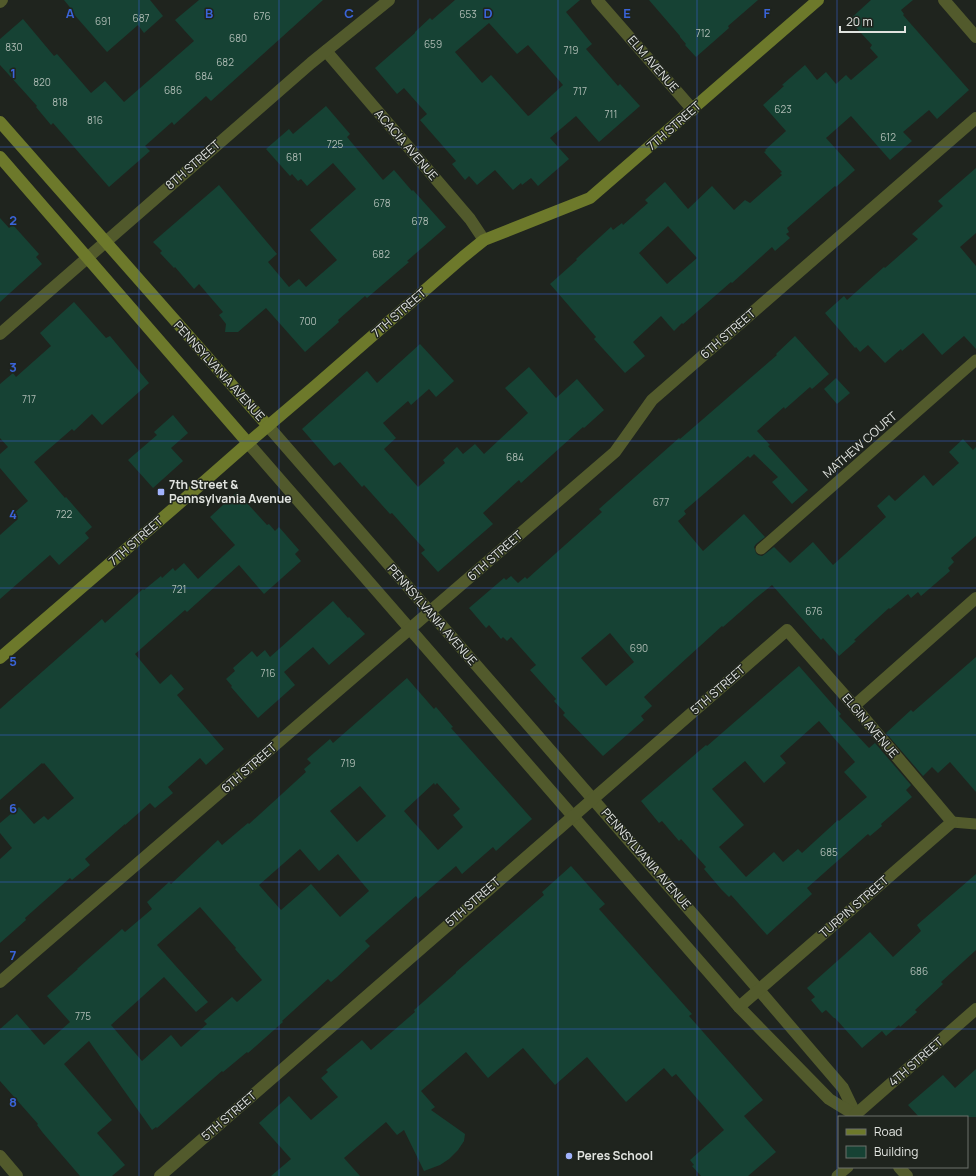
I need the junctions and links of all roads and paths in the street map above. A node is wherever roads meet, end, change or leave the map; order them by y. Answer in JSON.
{"nodes":[{"id":1,"x":389,"y":0,"type":"edge"},
{"id":2,"x":597,"y":0,"type":"edge"},
{"id":3,"x":818,"y":0,"type":"edge"},
{"id":4,"x":944,"y":0,"type":"edge"},
{"id":5,"x":976,"y":37,"type":"edge"},
{"id":6,"x":326,"y":51,"type":"junction"},
{"id":7,"x":693,"y":110,"type":"junction"},
{"id":8,"x":976,"y":118,"type":"edge"},
{"id":9,"x":0,"y":122,"type":"edge"},
{"id":10,"x":0,"y":157,"type":"edge"},
{"id":11,"x":484,"y":240,"type":"junction"},
{"id":12,"x":106,"y":242,"type":"junction"},
{"id":13,"x":88,"y":258,"type":"junction"},
{"id":14,"x":0,"y":334,"type":"edge"},
{"id":15,"x":976,"y":360,"type":"edge"},
{"id":16,"x":268,"y":426,"type":"junction"},
{"id":17,"x":248,"y":443,"type":"junction"},
{"id":18,"x":761,"y":549,"type":"dead end"},
{"id":19,"x":976,"y":598,"type":"edge"},
{"id":20,"x":430,"y":612,"type":"junction"},
{"id":21,"x":410,"y":630,"type":"junction"},
{"id":22,"x":787,"y":630,"type":"joint"},
{"id":23,"x":0,"y":658,"type":"edge"},
{"id":24,"x":854,"y":706,"type":"junction"},
{"id":25,"x":593,"y":799,"type":"junction"},
{"id":26,"x":573,"y":816,"type":"junction"},
{"id":27,"x":952,"y":822,"type":"junction"},
{"id":28,"x":976,"y":824,"type":"edge"},
{"id":29,"x":0,"y":982,"type":"edge"},
{"id":30,"x":759,"y":990,"type":"junction"},
{"id":31,"x":739,"y":1007,"type":"junction"},
{"id":32,"x":976,"y":1009,"type":"edge"},
{"id":33,"x":856,"y":1116,"type":"edge"},
{"id":34,"x":0,"y":1156,"type":"edge"},
{"id":35,"x":847,"y":1168,"type":"edge"},
{"id":36,"x":900,"y":1168,"type":"edge"},
{"id":37,"x":17,"y":1176,"type":"edge"},
{"id":38,"x":160,"y":1176,"type":"edge"},
{"id":39,"x":837,"y":1176,"type":"edge"},
{"id":40,"x":907,"y":1176,"type":"edge"}],
"edges":[{"from":1,"to":6,"type":"street","name":"8TH STREET"},
{"from":2,"to":7,"type":"street","name":"ELM AVENUE"},
{"from":3,"to":7,"type":"street","name":"7TH STREET"},
{"from":4,"to":5,"type":"street"},
{"from":6,"to":11,"type":"street","name":"ACACIA AVENUE"},
{"from":6,"to":12,"type":"street","name":"8TH STREET"},
{"from":7,"to":11,"type":"street","name":"7TH STREET"},
{"from":8,"to":20,"type":"street","name":"6TH STREET"},
{"from":9,"to":12,"type":"street","name":"PENNSYLVANIA AVENUE"},
{"from":10,"to":13,"type":"street","name":"PENNSYLVANIA AVENUE"},
{"from":11,"to":16,"type":"street","name":"7TH STREET"},
{"from":12,"to":13,"type":"street","name":"8TH STREET"},
{"from":12,"to":16,"type":"street","name":"PENNSYLVANIA AVENUE"},
{"from":13,"to":14,"type":"street","name":"8TH STREET"},
{"from":13,"to":17,"type":"street","name":"PENNSYLVANIA AVENUE"},
{"from":15,"to":18,"type":"lane","name":"MATHEW COURT"},
{"from":16,"to":17,"type":"street","name":"7TH STREET"},
{"from":16,"to":20,"type":"street","name":"PENNSYLVANIA AVENUE"},
{"from":17,"to":21,"type":"street","name":"PENNSYLVANIA AVENUE"},
{"from":17,"to":23,"type":"street","name":"7TH STREET"},
{"from":19,"to":24,"type":"street"},
{"from":20,"to":21,"type":"street","name":"6TH STREET"},
{"from":20,"to":25,"type":"street","name":"PENNSYLVANIA AVENUE"},
{"from":21,"to":26,"type":"street","name":"PENNSYLVANIA AVENUE"},
{"from":21,"to":29,"type":"street","name":"6TH STREET"},
{"from":22,"to":24,"type":"street","name":"ELGIN AVENUE"},
{"from":22,"to":25,"type":"street","name":"5TH STREET"},
{"from":24,"to":27,"type":"street","name":"ELGIN AVENUE"},
{"from":25,"to":26,"type":"street","name":"5TH STREET"},
{"from":25,"to":30,"type":"street","name":"PENNSYLVANIA AVENUE"},
{"from":26,"to":31,"type":"street","name":"PENNSYLVANIA AVENUE"},
{"from":26,"to":38,"type":"street","name":"5TH STREET"},
{"from":27,"to":28,"type":"lane"},
{"from":27,"to":30,"type":"street","name":"TURPIN STREET"},
{"from":30,"to":31,"type":"street","name":"TURPIN STREET"},
{"from":30,"to":33,"type":"street","name":"PENNSYLVANIA AVENUE"},
{"from":31,"to":33,"type":"street","name":"PENNSYLVANIA AVENUE"},
{"from":32,"to":33,"type":"street","name":"4TH STREET"},
{"from":34,"to":37,"type":"street"},
{"from":35,"to":39,"type":"lane"},
{"from":36,"to":40,"type":"street"}]}
